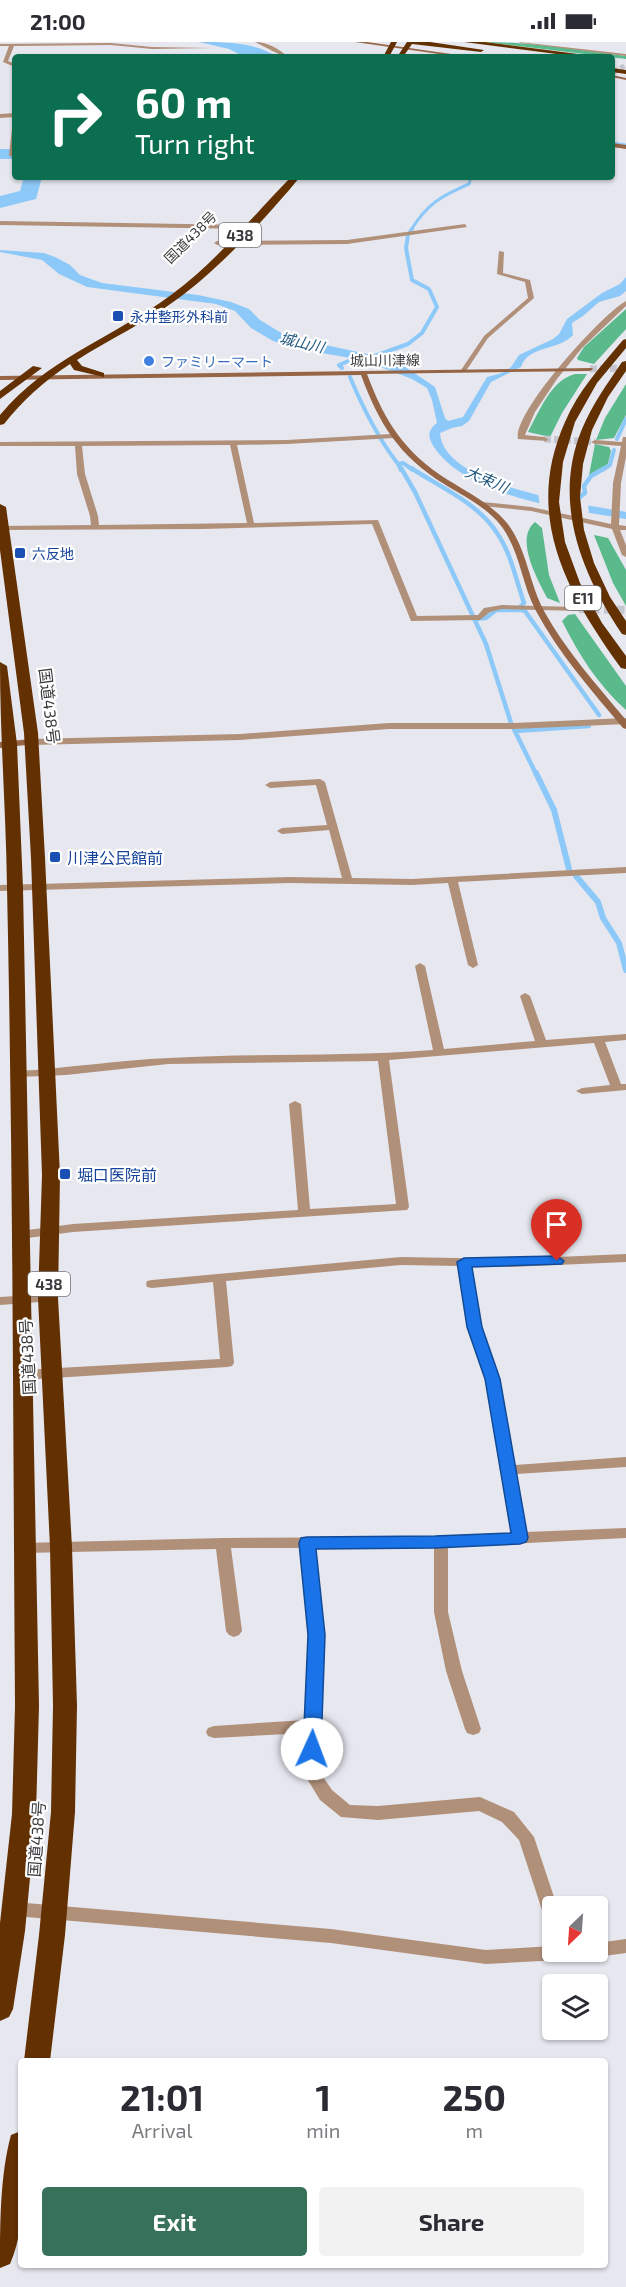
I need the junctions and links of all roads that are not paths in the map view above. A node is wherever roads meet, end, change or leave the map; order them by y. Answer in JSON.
{"nodes":[{"id":1,"x":257,"y":42,"type":"edge"},
{"id":2,"x":357,"y":42,"type":"edge"},
{"id":3,"x":445,"y":42,"type":"edge"},
{"id":4,"x":467,"y":42,"type":"edge"},
{"id":5,"x":521,"y":42,"type":"edge"},
{"id":6,"x":423,"y":43,"type":"edge"},
{"id":7,"x":393,"y":44,"type":"edge"},
{"id":8,"x":409,"y":44,"type":"edge"},
{"id":9,"x":0,"y":45,"type":"edge"},
{"id":10,"x":12,"y":45,"type":"junction"},
{"id":11,"x":211,"y":48,"type":"dead end"},
{"id":12,"x":282,"y":54,"type":"edge"},
{"id":13,"x":456,"y":54,"type":"edge"},
{"id":14,"x":512,"y":54,"type":"edge"},
{"id":15,"x":542,"y":54,"type":"edge"},
{"id":16,"x":572,"y":54,"type":"edge"},
{"id":17,"x":626,"y":55,"type":"edge"},
{"id":18,"x":12,"y":65,"type":"edge"},
{"id":19,"x":12,"y":154,"type":"edge"},
{"id":20,"x":0,"y":156,"type":"edge"},
{"id":21,"x":280,"y":180,"type":"edge"},
{"id":22,"x":293,"y":180,"type":"edge"},
{"id":23,"x":250,"y":211,"type":"dead end"},
{"id":24,"x":0,"y":223,"type":"edge"},
{"id":25,"x":245,"y":223,"type":"junction"},
{"id":26,"x":234,"y":226,"type":"junction"},
{"id":27,"x":465,"y":226,"type":"dead end"},
{"id":28,"x":232,"y":243,"type":"junction"},
{"id":29,"x":214,"y":247,"type":"joint"},
{"id":30,"x":501,"y":252,"type":"dead end"},
{"id":31,"x":190,"y":271,"type":"dead end"},
{"id":32,"x":170,"y":294,"type":"junction"},
{"id":33,"x":626,"y":303,"type":"edge"},
{"id":34,"x":626,"y":342,"type":"edge"},
{"id":35,"x":72,"y":359,"type":"junction"},
{"id":36,"x":626,"y":364,"type":"edge"},
{"id":37,"x":555,"y":369,"type":"junction"},
{"id":38,"x":590,"y":369,"type":"tunnel mouth"},
{"id":39,"x":467,"y":370,"type":"junction"},
{"id":40,"x":363,"y":372,"type":"junction"},
{"id":41,"x":100,"y":375,"type":"junction"},
{"id":42,"x":45,"y":376,"type":"junction"},
{"id":43,"x":23,"y":377,"type":"junction"},
{"id":44,"x":0,"y":378,"type":"edge"},
{"id":45,"x":0,"y":396,"type":"edge"},
{"id":46,"x":0,"y":422,"type":"edge"},
{"id":47,"x":391,"y":436,"type":"junction"},
{"id":48,"x":544,"y":439,"type":"tunnel mouth"},
{"id":49,"x":595,"y":442,"type":"tunnel mouth"},
{"id":50,"x":625,"y":442,"type":"edge"},
{"id":51,"x":78,"y":443,"type":"junction"},
{"id":52,"x":233,"y":443,"type":"junction"},
{"id":53,"x":0,"y":444,"type":"edge"},
{"id":54,"x":623,"y":469,"type":"edge"},
{"id":55,"x":620,"y":484,"type":"edge"},
{"id":56,"x":483,"y":504,"type":"junction"},
{"id":57,"x":0,"y":507,"type":"edge"},
{"id":58,"x":615,"y":525,"type":"junction"},
{"id":59,"x":251,"y":526,"type":"junction"},
{"id":60,"x":1,"y":528,"type":"edge"},
{"id":61,"x":95,"y":528,"type":"junction"},
{"id":62,"x":626,"y":528,"type":"edge"},
{"id":63,"x":626,"y":555,"type":"edge"},
{"id":64,"x":539,"y":608,"type":"junction"},
{"id":65,"x":578,"y":609,"type":"tunnel mouth"},
{"id":66,"x":626,"y":631,"type":"edge"},
{"id":67,"x":626,"y":665,"type":"edge"},
{"id":68,"x":0,"y":666,"type":"edge"},
{"id":69,"x":625,"y":722,"type":"edge"},
{"id":70,"x":31,"y":742,"type":"junction"},
{"id":71,"x":5,"y":744,"type":"edge"},
{"id":72,"x":270,"y":785,"type":"dead end"},
{"id":73,"x":333,"y":828,"type":"junction"},
{"id":74,"x":282,"y":831,"type":"dead end"},
{"id":75,"x":626,"y":870,"type":"edge"},
{"id":76,"x":348,"y":880,"type":"junction"},
{"id":77,"x":453,"y":881,"type":"junction"},
{"id":78,"x":8,"y":888,"type":"edge"},
{"id":79,"x":40,"y":888,"type":"junction"},
{"id":80,"x":473,"y":965,"type":"dead end"},
{"id":81,"x":420,"y":966,"type":"dead end"},
{"id":82,"x":525,"y":996,"type":"dead end"},
{"id":83,"x":626,"y":1036,"type":"edge"},
{"id":84,"x":598,"y":1038,"type":"junction"},
{"id":85,"x":541,"y":1043,"type":"junction"},
{"id":86,"x":439,"y":1052,"type":"junction"},
{"id":87,"x":383,"y":1057,"type":"junction"},
{"id":88,"x":48,"y":1073,"type":"junction"},
{"id":89,"x":19,"y":1074,"type":"junction"},
{"id":90,"x":622,"y":1088,"type":"edge"},
{"id":91,"x":582,"y":1091,"type":"dead end"},
{"id":92,"x":295,"y":1104,"type":"dead end"},
{"id":93,"x":304,"y":1214,"type":"junction"},
{"id":94,"x":50,"y":1231,"type":"junction"},
{"id":95,"x":20,"y":1234,"type":"junction"},
{"id":96,"x":626,"y":1258,"type":"edge"},
{"id":97,"x":464,"y":1262,"type":"junction"},
{"id":98,"x":219,"y":1278,"type":"junction"},
{"id":99,"x":152,"y":1284,"type":"dead end"},
{"id":100,"x":48,"y":1298,"type":"junction"},
{"id":101,"x":21,"y":1299,"type":"junction"},
{"id":102,"x":0,"y":1301,"type":"edge"},
{"id":103,"x":52,"y":1372,"type":"junction"},
{"id":104,"x":22,"y":1375,"type":"junction"},
{"id":105,"x":626,"y":1461,"type":"edge"},
{"id":106,"x":508,"y":1470,"type":"junction"},
{"id":107,"x":626,"y":1533,"type":"edge"},
{"id":108,"x":520,"y":1538,"type":"junction"},
{"id":109,"x":441,"y":1542,"type":"junction"},
{"id":110,"x":223,"y":1543,"type":"junction"},
{"id":111,"x":307,"y":1543,"type":"junction"},
{"id":112,"x":61,"y":1547,"type":"junction"},
{"id":113,"x":23,"y":1548,"type":"junction"},
{"id":114,"x":234,"y":1630,"type":"dead end"},
{"id":115,"x":313,"y":1726,"type":"junction"},
{"id":116,"x":473,"y":1729,"type":"dead end"},
{"id":117,"x":214,"y":1732,"type":"dead end"},
{"id":118,"x":545,"y":1896,"type":"edge"},
{"id":119,"x":14,"y":1909,"type":"junction"},
{"id":120,"x":54,"y":1912,"type":"junction"},
{"id":121,"x":626,"y":1946,"type":"edge"},
{"id":122,"x":608,"y":1948,"type":"edge"},
{"id":123,"x":542,"y":1954,"type":"edge"},
{"id":124,"x":0,"y":2009,"type":"edge"},
{"id":125,"x":37,"y":2058,"type":"edge"},
{"id":126,"x":18,"y":2160,"type":"edge"},
{"id":127,"x":0,"y":2254,"type":"edge"}],
"edges":[{"from":1,"to":12,"type":"street"},
{"from":2,"to":7,"type":"street"},
{"from":3,"to":15,"type":"highway"},
{"from":4,"to":16,"type":"highway"},
{"from":5,"to":17,"type":"street"},
{"from":6,"to":8,"type":"highway"},
{"from":6,"to":14,"type":"highway"},
{"from":7,"to":8,"type":"street"},
{"from":8,"to":13,"type":"street"},
{"from":9,"to":10,"type":"street"},
{"from":10,"to":11,"type":"street"},
{"from":10,"to":18,"type":"street"},
{"from":19,"to":20,"type":"street"},
{"from":21,"to":23,"type":"highway","number":"438"},
{"from":22,"to":25,"type":"highway","name":"国道438号","number":"438"},
{"from":24,"to":26,"type":"street"},
{"from":25,"to":26,"type":"highway","name":"国道438号","number":"438"},
{"from":25,"to":28,"type":"highway","name":"国道438号","number":"438"},
{"from":26,"to":29,"type":"highway","name":"国道438号","number":"438"},
{"from":27,"to":28,"type":"street"},
{"from":28,"to":29,"type":"street"},
{"from":28,"to":32,"type":"highway","name":"国道438号","number":"438"},
{"from":30,"to":39,"type":"street"},
{"from":31,"to":32,"type":"highway","name":"国道438号","number":"438"},
{"from":32,"to":35,"type":"highway","name":"国道438号","number":"438"},
{"from":32,"to":43,"type":"highway","name":"国道438号","number":"438"},
{"from":33,"to":37,"type":"street"},
{"from":34,"to":67,"type":"highway","number":"E11"},
{"from":35,"to":41,"type":"highway"},
{"from":35,"to":42,"type":"highway","name":"国道438号","number":"438"},
{"from":36,"to":66,"type":"highway","number":"E11"},
{"from":37,"to":38,"type":"street","name":"城山川津線"},
{"from":37,"to":39,"type":"street","name":"城山川津線"},
{"from":37,"to":48,"type":"street"},
{"from":39,"to":40,"type":"street","name":"城山川津線"},
{"from":40,"to":41,"type":"street","name":"城山川津線"},
{"from":40,"to":47,"type":"street"},
{"from":41,"to":42,"type":"street","name":"城山川津線"},
{"from":42,"to":43,"type":"street","name":"城山川津線"},
{"from":42,"to":46,"type":"highway","name":"国道438号","number":"438"},
{"from":43,"to":44,"type":"street","name":"城山川津線"},
{"from":43,"to":45,"type":"highway","name":"国道438号","number":"438"},
{"from":47,"to":52,"type":"street"},
{"from":47,"to":56,"type":"street"},
{"from":49,"to":50,"type":"street"},
{"from":50,"to":54,"type":"street"},
{"from":51,"to":52,"type":"street"},
{"from":51,"to":53,"type":"street"},
{"from":51,"to":61,"type":"street"},
{"from":52,"to":59,"type":"street"},
{"from":54,"to":55,"type":"street"},
{"from":55,"to":58,"type":"street"},
{"from":56,"to":58,"type":"street"},
{"from":56,"to":64,"type":"street"},
{"from":57,"to":60,"type":"highway","name":"国道438号","number":"438"},
{"from":58,"to":62,"type":"street"},
{"from":58,"to":63,"type":"street"},
{"from":59,"to":61,"type":"street"},
{"from":59,"to":64,"type":"street"},
{"from":60,"to":61,"type":"street"},
{"from":60,"to":70,"type":"highway","name":"国道438号","number":"438"},
{"from":64,"to":65,"type":"street"},
{"from":64,"to":69,"type":"street"},
{"from":68,"to":71,"type":"highway","name":"国道438号","number":"438"},
{"from":69,"to":70,"type":"street"},
{"from":70,"to":71,"type":"street"},
{"from":70,"to":79,"type":"highway","name":"国道438号","number":"438"},
{"from":71,"to":78,"type":"highway","name":"国道438号","number":"438"},
{"from":72,"to":73,"type":"street"},
{"from":73,"to":74,"type":"street"},
{"from":73,"to":76,"type":"street"},
{"from":75,"to":77,"type":"street"},
{"from":76,"to":77,"type":"street"},
{"from":76,"to":79,"type":"street"},
{"from":77,"to":80,"type":"street"},
{"from":78,"to":79,"type":"street"},
{"from":78,"to":89,"type":"highway","name":"国道438号","number":"438"},
{"from":79,"to":88,"type":"highway","name":"国道438号","number":"438"},
{"from":81,"to":86,"type":"street"},
{"from":82,"to":85,"type":"street"},
{"from":83,"to":84,"type":"street"},
{"from":84,"to":85,"type":"street"},
{"from":84,"to":90,"type":"street"},
{"from":85,"to":86,"type":"street"},
{"from":86,"to":87,"type":"street"},
{"from":87,"to":88,"type":"street"},
{"from":87,"to":93,"type":"street"},
{"from":88,"to":89,"type":"street"},
{"from":88,"to":94,"type":"highway","name":"国道438号","number":"438"},
{"from":89,"to":95,"type":"highway","name":"国道438号","number":"438"},
{"from":90,"to":91,"type":"street"},
{"from":92,"to":93,"type":"street"},
{"from":93,"to":94,"type":"street"},
{"from":94,"to":95,"type":"street"},
{"from":94,"to":100,"type":"highway","name":"国道438号","number":"438"},
{"from":95,"to":101,"type":"highway","name":"国道438号","number":"438"},
{"from":96,"to":97,"type":"street"},
{"from":97,"to":98,"type":"street"},
{"from":97,"to":106,"type":"street"},
{"from":98,"to":99,"type":"street"},
{"from":98,"to":103,"type":"street"},
{"from":100,"to":101,"type":"street"},
{"from":100,"to":103,"type":"highway","name":"国道438号","number":"438"},
{"from":101,"to":102,"type":"street"},
{"from":101,"to":104,"type":"highway","name":"国道438号","number":"438"},
{"from":103,"to":104,"type":"street"},
{"from":103,"to":112,"type":"highway","name":"国道438号","number":"438"},
{"from":104,"to":113,"type":"highway","name":"国道438号","number":"438"},
{"from":105,"to":106,"type":"street"},
{"from":106,"to":108,"type":"street"},
{"from":107,"to":108,"type":"street"},
{"from":108,"to":109,"type":"street"},
{"from":109,"to":111,"type":"street"},
{"from":109,"to":116,"type":"street"},
{"from":110,"to":111,"type":"street"},
{"from":110,"to":112,"type":"street"},
{"from":110,"to":114,"type":"street"},
{"from":111,"to":115,"type":"street"},
{"from":112,"to":113,"type":"street"},
{"from":112,"to":120,"type":"highway","name":"国道438号","number":"438"},
{"from":113,"to":119,"type":"highway","name":"国道438号","number":"438"},
{"from":115,"to":117,"type":"street"},
{"from":115,"to":118,"type":"street"},
{"from":119,"to":120,"type":"street"},
{"from":119,"to":124,"type":"highway","name":"国道438号","number":"438"},
{"from":120,"to":123,"type":"street"},
{"from":120,"to":125,"type":"highway","name":"国道438号","number":"438"},
{"from":121,"to":122,"type":"street"},
{"from":126,"to":127,"type":"highway"}]}
